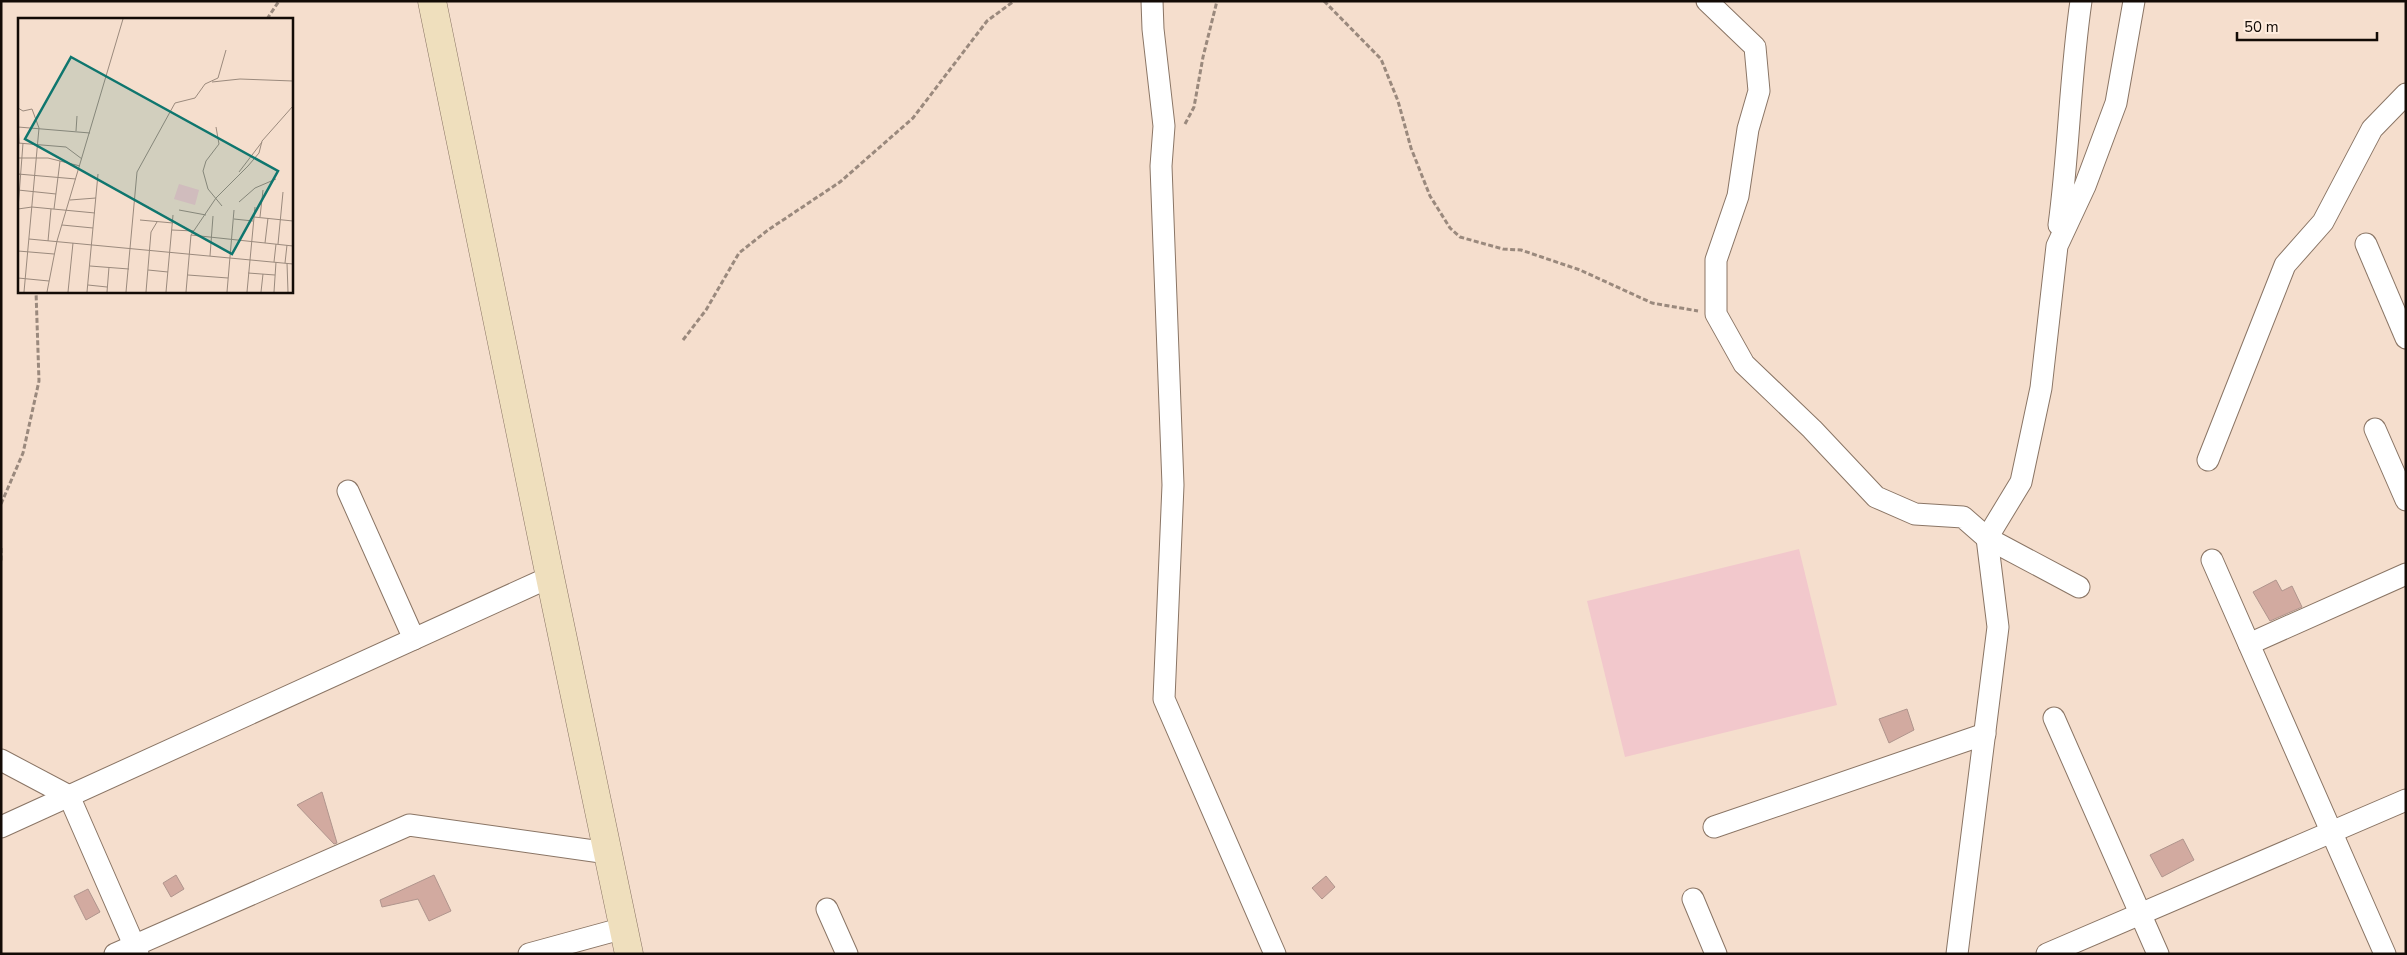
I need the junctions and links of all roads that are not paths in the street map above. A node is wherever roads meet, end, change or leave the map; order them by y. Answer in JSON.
{"nodes":[{"id":1,"x":432,"y":1,"type":"edge"},
{"id":2,"x":1152,"y":1,"type":"edge"},
{"id":3,"x":1707,"y":1,"type":"edge"},
{"id":4,"x":2081,"y":1,"type":"edge"},
{"id":5,"x":2134,"y":1,"type":"edge"},
{"id":6,"x":2406,"y":94,"type":"edge"},
{"id":7,"x":2366,"y":244,"type":"dead end"},
{"id":8,"x":2057,"y":246,"type":"junction"},
{"id":9,"x":2406,"y":338,"type":"edge"},
{"id":10,"x":2374,"y":429,"type":"dead end"},
{"id":11,"x":2208,"y":460,"type":"dead end"},
{"id":12,"x":348,"y":491,"type":"dead end"},
{"id":13,"x":2406,"y":500,"type":"edge"},
{"id":14,"x":1988,"y":538,"type":"junction"},
{"id":15,"x":2212,"y":560,"type":"dead end"},
{"id":16,"x":2406,"y":574,"type":"edge"},
{"id":17,"x":550,"y":578,"type":"junction"},
{"id":18,"x":2079,"y":587,"type":"dead end"},
{"id":19,"x":414,"y":639,"type":"junction"},
{"id":20,"x":2249,"y":644,"type":"junction"},
{"id":21,"x":2054,"y":718,"type":"dead end"},
{"id":22,"x":1985,"y":734,"type":"junction"},
{"id":23,"x":1,"y":760,"type":"edge"},
{"id":24,"x":69,"y":796,"type":"junction"},
{"id":25,"x":2406,"y":800,"type":"edge"},
{"id":26,"x":1,"y":827,"type":"edge"},
{"id":27,"x":1714,"y":827,"type":"dead end"},
{"id":28,"x":2332,"y":832,"type":"junction"},
{"id":29,"x":608,"y":853,"type":"junction"},
{"id":30,"x":1693,"y":899,"type":"dead end"},
{"id":31,"x":827,"y":909,"type":"dead end"},
{"id":32,"x":2140,"y":914,"type":"junction"},
{"id":33,"x":624,"y":928,"type":"junction"},
{"id":34,"x":1958,"y":949,"type":"edge"},
{"id":35,"x":136,"y":950,"type":"edge"},
{"id":36,"x":115,"y":954,"type":"edge"},
{"id":37,"x":529,"y":954,"type":"edge"},
{"id":38,"x":629,"y":954,"type":"edge"},
{"id":39,"x":847,"y":954,"type":"edge"},
{"id":40,"x":1275,"y":954,"type":"edge"},
{"id":41,"x":1716,"y":954,"type":"edge"},
{"id":42,"x":1939,"y":954,"type":"edge"},
{"id":43,"x":2047,"y":954,"type":"edge"},
{"id":44,"x":2158,"y":954,"type":"edge"},
{"id":45,"x":2385,"y":954,"type":"edge"}],
"edges":[{"from":1,"to":17,"type":"main road"},
{"from":2,"to":40,"type":"street"},
{"from":3,"to":14,"type":"street"},
{"from":4,"to":8,"type":"street"},
{"from":5,"to":8,"type":"street"},
{"from":6,"to":11,"type":"street"},
{"from":7,"to":9,"type":"street"},
{"from":8,"to":14,"type":"street"},
{"from":10,"to":13,"type":"street"},
{"from":12,"to":19,"type":"street"},
{"from":14,"to":18,"type":"street"},
{"from":14,"to":22,"type":"street"},
{"from":15,"to":20,"type":"street"},
{"from":16,"to":20,"type":"street"},
{"from":17,"to":19,"type":"street"},
{"from":17,"to":29,"type":"main road"},
{"from":19,"to":24,"type":"street"},
{"from":20,"to":28,"type":"street"},
{"from":21,"to":32,"type":"street"},
{"from":22,"to":27,"type":"street"},
{"from":22,"to":34,"type":"street"},
{"from":23,"to":24,"type":"street"},
{"from":24,"to":26,"type":"street"},
{"from":24,"to":35,"type":"street"},
{"from":25,"to":28,"type":"street"},
{"from":28,"to":32,"type":"street"},
{"from":28,"to":45,"type":"street"},
{"from":29,"to":33,"type":"main road"},
{"from":29,"to":35,"type":"street"},
{"from":30,"to":41,"type":"street"},
{"from":31,"to":39,"type":"street"},
{"from":32,"to":43,"type":"street"},
{"from":32,"to":44,"type":"street"},
{"from":33,"to":37,"type":"street"},
{"from":33,"to":38,"type":"main road"},
{"from":34,"to":42,"type":"street"},
{"from":35,"to":36,"type":"street"}]}
